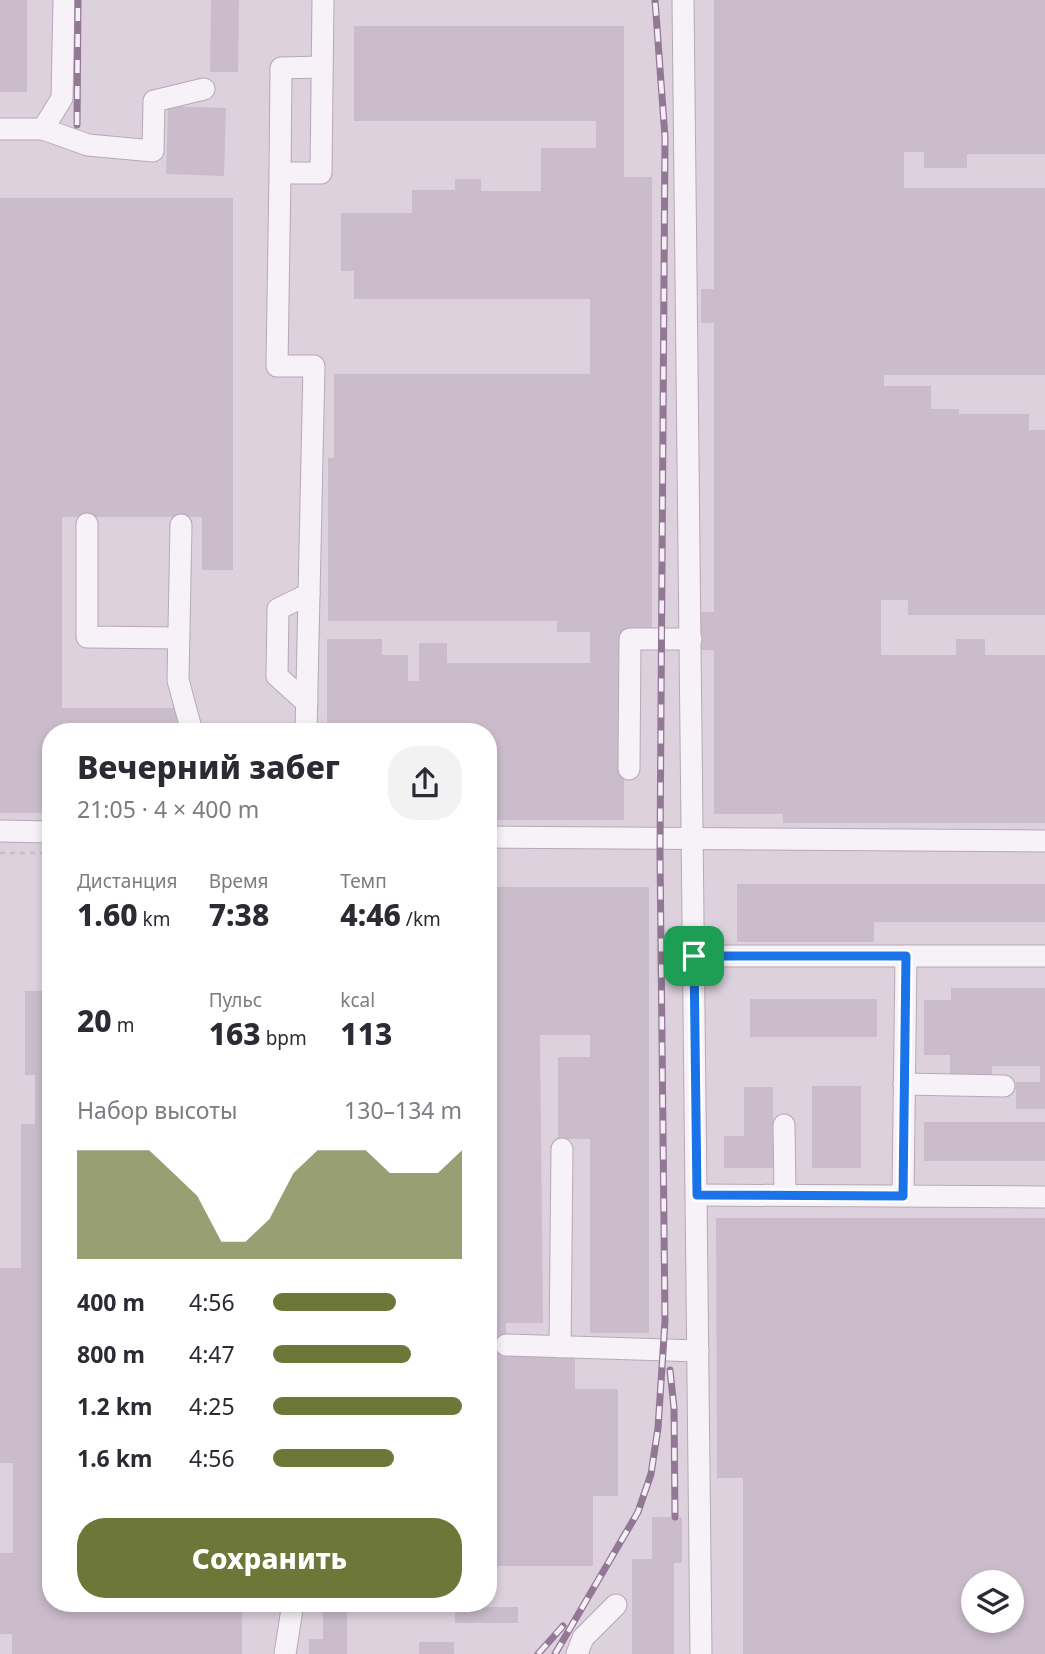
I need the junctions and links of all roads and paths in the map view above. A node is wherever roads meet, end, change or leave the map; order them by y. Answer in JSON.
{"nodes":[{"id":1,"x":64,"y":0,"type":"edge"},
{"id":2,"x":323,"y":0,"type":"edge"},
{"id":3,"x":683,"y":0,"type":"edge"},
{"id":4,"x":321,"y":67,"type":"junction"},
{"id":5,"x":204,"y":89,"type":"dead end"},
{"id":6,"x":0,"y":129,"type":"edge"},
{"id":7,"x":43,"y":129,"type":"junction"},
{"id":8,"x":280,"y":173,"type":"junction"},
{"id":9,"x":87,"y":524,"type":"dead end"},
{"id":10,"x":181,"y":526,"type":"dead end"},
{"id":11,"x":309,"y":594,"type":"junction"},
{"id":12,"x":179,"y":638,"type":"junction"},
{"id":13,"x":691,"y":639,"type":"junction"},
{"id":14,"x":307,"y":703,"type":"junction"},
{"id":15,"x":190,"y":723,"type":"edge"},
{"id":16,"x":306,"y":723,"type":"edge"},
{"id":17,"x":629,"y":769,"type":"dead end"},
{"id":18,"x":0,"y":831,"type":"edge"},
{"id":19,"x":42,"y":832,"type":"edge"},
{"id":20,"x":497,"y":837,"type":"edge"},
{"id":21,"x":693,"y":840,"type":"junction"},
{"id":22,"x":1045,"y":841,"type":"edge"},
{"id":23,"x":0,"y":853,"type":"edge"},
{"id":24,"x":42,"y":853,"type":"edge"},
{"id":25,"x":694,"y":956,"type":"junction"},
{"id":26,"x":906,"y":956,"type":"junction"},
{"id":27,"x":1045,"y":956,"type":"edge"},
{"id":28,"x":904,"y":1084,"type":"junction"},
{"id":29,"x":1004,"y":1086,"type":"dead end"},
{"id":30,"x":784,"y":1125,"type":"dead end"},
{"id":31,"x":562,"y":1149,"type":"dead end"},
{"id":32,"x":697,"y":1195,"type":"junction"},
{"id":33,"x":785,"y":1195,"type":"junction"},
{"id":34,"x":903,"y":1196,"type":"junction"},
{"id":35,"x":1045,"y":1197,"type":"edge"},
{"id":36,"x":497,"y":1345,"type":"tunnel mouth"},
{"id":37,"x":560,"y":1347,"type":"junction"},
{"id":38,"x":698,"y":1351,"type":"junction"},
{"id":39,"x":616,"y":1605,"type":"dead end"},
{"id":40,"x":292,"y":1612,"type":"edge"},
{"id":41,"x":285,"y":1654,"type":"edge"},
{"id":42,"x":578,"y":1654,"type":"edge"},
{"id":43,"x":701,"y":1654,"type":"edge"}],
"edges":[{"from":1,"to":7,"type":"lane"},
{"from":2,"to":4,"type":"lane"},
{"from":3,"to":13,"type":"lane"},
{"from":4,"to":8,"type":"lane"},
{"from":4,"to":8,"type":"lane"},
{"from":5,"to":7,"type":"lane"},
{"from":6,"to":7,"type":"lane"},
{"from":8,"to":11,"type":"lane"},
{"from":9,"to":12,"type":"lane"},
{"from":10,"to":12,"type":"lane"},
{"from":11,"to":14,"type":"lane"},
{"from":11,"to":14,"type":"lane"},
{"from":12,"to":15,"type":"lane"},
{"from":13,"to":17,"type":"lane"},
{"from":13,"to":21,"type":"lane"},
{"from":14,"to":16,"type":"lane"},
{"from":18,"to":19,"type":"lane"},
{"from":20,"to":21,"type":"lane"},
{"from":21,"to":22,"type":"lane"},
{"from":21,"to":25,"type":"lane"},
{"from":23,"to":24,"type":"path"},
{"from":25,"to":26,"type":"lane"},
{"from":25,"to":32,"type":"lane"},
{"from":26,"to":27,"type":"lane"},
{"from":26,"to":28,"type":"lane"},
{"from":28,"to":29,"type":"lane"},
{"from":28,"to":34,"type":"lane"},
{"from":30,"to":33,"type":"lane"},
{"from":31,"to":37,"type":"lane"},
{"from":32,"to":33,"type":"lane"},
{"from":32,"to":38,"type":"lane"},
{"from":33,"to":34,"type":"lane"},
{"from":34,"to":35,"type":"lane"},
{"from":36,"to":37,"type":"lane"},
{"from":37,"to":38,"type":"lane"},
{"from":38,"to":43,"type":"lane"},
{"from":39,"to":42,"type":"lane"},
{"from":40,"to":41,"type":"lane"}]}
